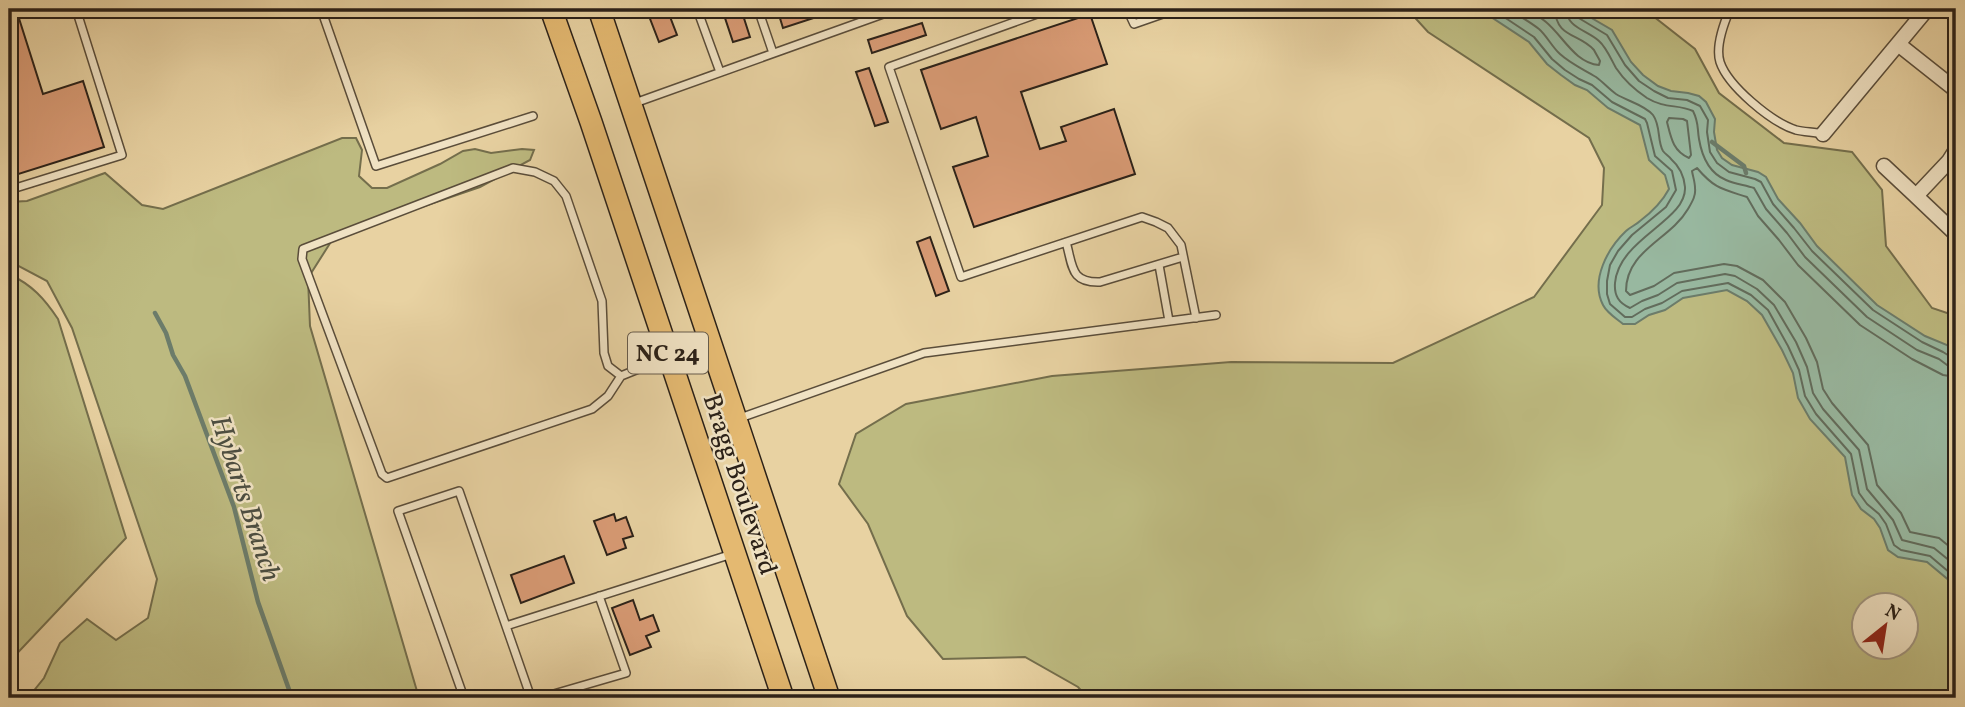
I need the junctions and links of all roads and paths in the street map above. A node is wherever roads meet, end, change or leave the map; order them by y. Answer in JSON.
{"nodes":[{"id":1,"x":76,"y":9,"type":"edge"},
{"id":2,"x":321,"y":9,"type":"edge"},
{"id":3,"x":551,"y":9,"type":"edge"},
{"id":4,"x":599,"y":9,"type":"edge"},
{"id":5,"x":697,"y":9,"type":"edge"},
{"id":6,"x":758,"y":9,"type":"edge"},
{"id":7,"x":897,"y":9,"type":"edge"},
{"id":8,"x":1051,"y":9,"type":"edge"},
{"id":9,"x":1127,"y":9,"type":"edge"},
{"id":10,"x":1177,"y":9,"type":"edge"},
{"id":11,"x":1730,"y":9,"type":"edge"},
{"id":12,"x":1927,"y":9,"type":"edge"},
{"id":13,"x":1898,"y":44,"type":"junction"},
{"id":14,"x":773,"y":53,"type":"junction"},
{"id":15,"x":720,"y":72,"type":"junction"},
{"id":16,"x":1956,"y":90,"type":"edge"},
{"id":17,"x":631,"y":104,"type":"junction"},
{"id":18,"x":533,"y":116,"type":"dead end"},
{"id":19,"x":1823,"y":134,"type":"joint"},
{"id":20,"x":1956,"y":150,"type":"edge"},
{"id":21,"x":1884,"y":166,"type":"dead end"},
{"id":22,"x":9,"y":190,"type":"edge"},
{"id":23,"x":1916,"y":196,"type":"junction"},
{"id":24,"x":1956,"y":234,"type":"edge"},
{"id":25,"x":1066,"y":242,"type":"junction"},
{"id":26,"x":1183,"y":257,"type":"junction"},
{"id":27,"x":1159,"y":265,"type":"junction"},
{"id":28,"x":1216,"y":315,"type":"dead end"},
{"id":29,"x":1196,"y":318,"type":"junction"},
{"id":30,"x":1169,"y":321,"type":"junction"},
{"id":31,"x":669,"y":356,"type":"junction"},
{"id":32,"x":621,"y":376,"type":"junction"},
{"id":33,"x":736,"y":419,"type":"junction"},
{"id":34,"x":735,"y":553,"type":"junction"},
{"id":35,"x":599,"y":596,"type":"junction"},
{"id":36,"x":506,"y":626,"type":"junction"},
{"id":37,"x":464,"y":698,"type":"edge"},
{"id":38,"x":531,"y":698,"type":"edge"},
{"id":39,"x":540,"y":698,"type":"edge"},
{"id":40,"x":783,"y":698,"type":"edge"},
{"id":41,"x":829,"y":698,"type":"edge"}],
"edges":[{"from":1,"to":22,"type":"lane"},
{"from":2,"to":18,"type":"lane"},
{"from":3,"to":31,"type":"main road","name":"Bragg Boulevard","number":"NC 24"},
{"from":4,"to":17,"type":"main road","name":"Bragg Boulevard","number":"NC 24"},
{"from":5,"to":15,"type":"lane"},
{"from":6,"to":14,"type":"lane"},
{"from":7,"to":14,"type":"lane"},
{"from":8,"to":25,"type":"lane"},
{"from":9,"to":10,"type":"lane"},
{"from":11,"to":19,"type":"lane"},
{"from":12,"to":13,"type":"street"},
{"from":13,"to":16,"type":"street"},
{"from":13,"to":19,"type":"street"},
{"from":14,"to":15,"type":"lane"},
{"from":15,"to":17,"type":"lane"},
{"from":17,"to":33,"type":"main road","name":"Bragg Boulevard","number":"NC 24"},
{"from":20,"to":23,"type":"street"},
{"from":21,"to":23,"type":"street"},
{"from":23,"to":24,"type":"street"},
{"from":25,"to":26,"type":"lane"},
{"from":25,"to":27,"type":"lane"},
{"from":26,"to":27,"type":"lane"},
{"from":26,"to":29,"type":"lane"},
{"from":27,"to":30,"type":"lane"},
{"from":28,"to":29,"type":"lane"},
{"from":29,"to":30,"type":"lane"},
{"from":30,"to":33,"type":"lane"},
{"from":31,"to":32,"type":"lane"},
{"from":31,"to":34,"type":"main road","name":"Bragg Boulevard","number":"NC 24"},
{"from":32,"to":32,"type":"lane"},
{"from":33,"to":41,"type":"main road","name":"Bragg Boulevard","number":"NC 24"},
{"from":34,"to":35,"type":"lane"},
{"from":34,"to":40,"type":"main road","name":"Bragg Boulevard","number":"NC 24"},
{"from":35,"to":36,"type":"lane"},
{"from":35,"to":39,"type":"lane"},
{"from":36,"to":37,"type":"lane"},
{"from":36,"to":38,"type":"lane"}]}
